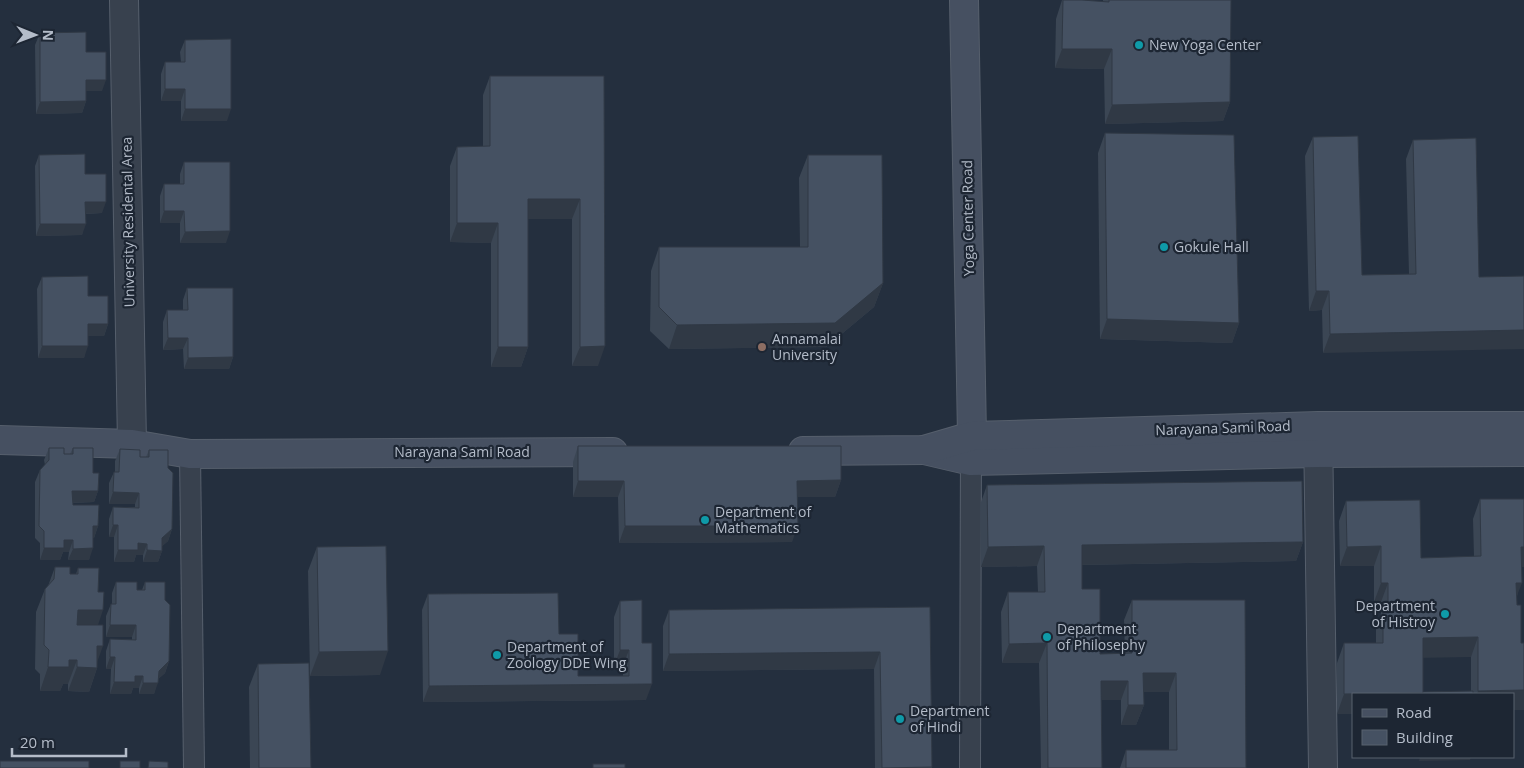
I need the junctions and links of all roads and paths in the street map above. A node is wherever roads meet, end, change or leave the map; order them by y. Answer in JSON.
{"nodes":[{"id":1,"x":124,"y":0,"type":"edge"},
{"id":2,"x":964,"y":0,"type":"edge"},
{"id":3,"x":1318,"y":426,"type":"junction"},
{"id":4,"x":1524,"y":426,"type":"edge"},
{"id":5,"x":0,"y":440,"type":"edge"},
{"id":6,"x":132,"y":444,"type":"junction"},
{"id":7,"x":971,"y":449,"type":"junction"},
{"id":8,"x":636,"y":451,"type":"edge"},
{"id":9,"x":775,"y":451,"type":"edge"},
{"id":10,"x":1524,"y":452,"type":"edge"},
{"id":11,"x":1318,"y":453,"type":"junction"},
{"id":12,"x":190,"y":454,"type":"junction"},
{"id":13,"x":194,"y":768,"type":"edge"},
{"id":14,"x":970,"y":768,"type":"edge"},
{"id":15,"x":1323,"y":768,"type":"edge"}],
"edges":[{"from":1,"to":6,"type":"street","name":"University Residental Area"},
{"from":2,"to":7,"type":"street","name":"Yoga Center Road"},
{"from":3,"to":4,"type":"street","name":"Narayana Sami Road"},
{"from":3,"to":7,"type":"street","name":"Narayana Sami Road"},
{"from":3,"to":11,"type":"street"},
{"from":5,"to":6,"type":"street","name":"Narayana Sami Road"},
{"from":6,"to":12,"type":"street","name":"Narayana Sami Road"},
{"from":7,"to":9,"type":"street","name":"Narayana Sami Road"},
{"from":7,"to":11,"type":"street","name":"Narayana Sami Road"},
{"from":7,"to":14,"type":"lane"},
{"from":8,"to":12,"type":"street","name":"Narayana Sami Road"},
{"from":10,"to":11,"type":"street","name":"Narayana Sami Road"},
{"from":11,"to":15,"type":"street"},
{"from":12,"to":13,"type":"lane"}]}
